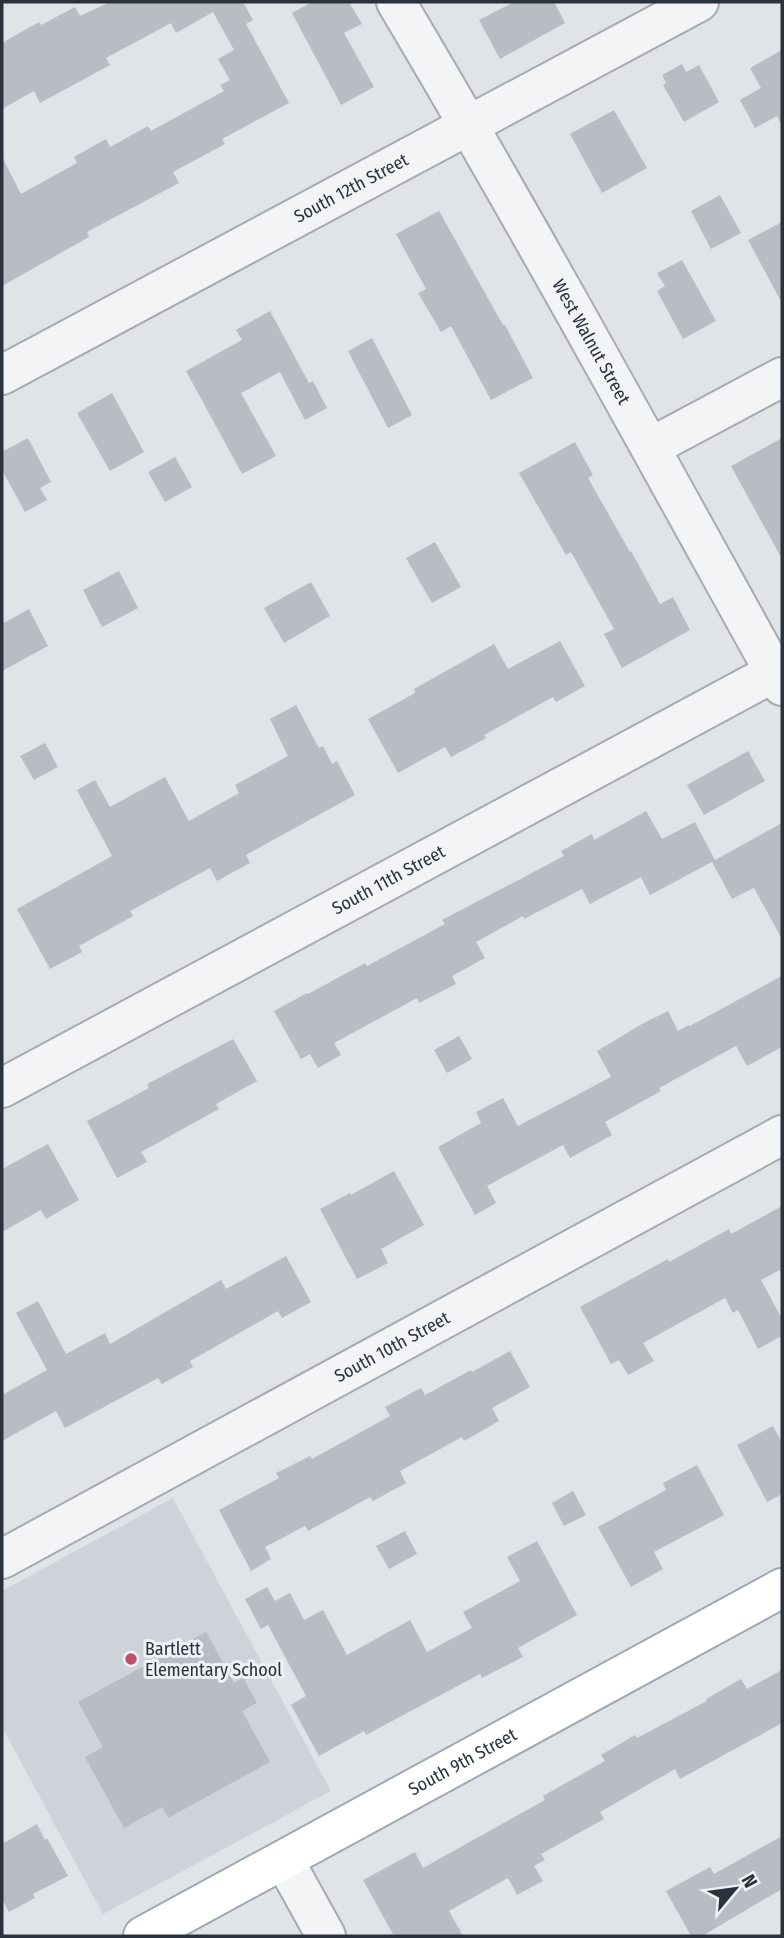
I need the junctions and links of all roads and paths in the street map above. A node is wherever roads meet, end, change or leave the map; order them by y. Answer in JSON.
{"nodes":[{"id":1,"x":396,"y":2,"type":"edge"},
{"id":2,"x":699,"y":2,"type":"edge"},
{"id":3,"x":469,"y":124,"type":"junction"},
{"id":4,"x":2,"y":375,"type":"edge"},
{"id":5,"x":782,"y":377,"type":"edge"},
{"id":6,"x":651,"y":447,"type":"junction"},
{"id":7,"x":778,"y":679,"type":"edge"},
{"id":8,"x":2,"y":1088,"type":"edge"},
{"id":9,"x":782,"y":1135,"type":"edge"},
{"id":10,"x":2,"y":1559,"type":"edge"},
{"id":11,"x":782,"y":1588,"type":"edge"},
{"id":12,"x":284,"y":1860,"type":"junction"},
{"id":13,"x":143,"y":1936,"type":"edge"},
{"id":14,"x":326,"y":1936,"type":"edge"}],
"edges":[{"from":1,"to":3,"type":"street","name":"West Walnut Street"},
{"from":2,"to":3,"type":"street","name":"South 12th Street"},
{"from":3,"to":4,"type":"street","name":"South 12th Street"},
{"from":3,"to":6,"type":"street","name":"West Walnut Street"},
{"from":5,"to":6,"type":"street"},
{"from":6,"to":7,"type":"street","name":"West Walnut Street"},
{"from":7,"to":8,"type":"street","name":"South 11th Street"},
{"from":9,"to":10,"type":"street","name":"South 10th Street"},
{"from":11,"to":12,"type":"main road","name":"South 9th Street"},
{"from":12,"to":13,"type":"main road","name":"South 9th Street"},
{"from":12,"to":14,"type":"street"}]}
